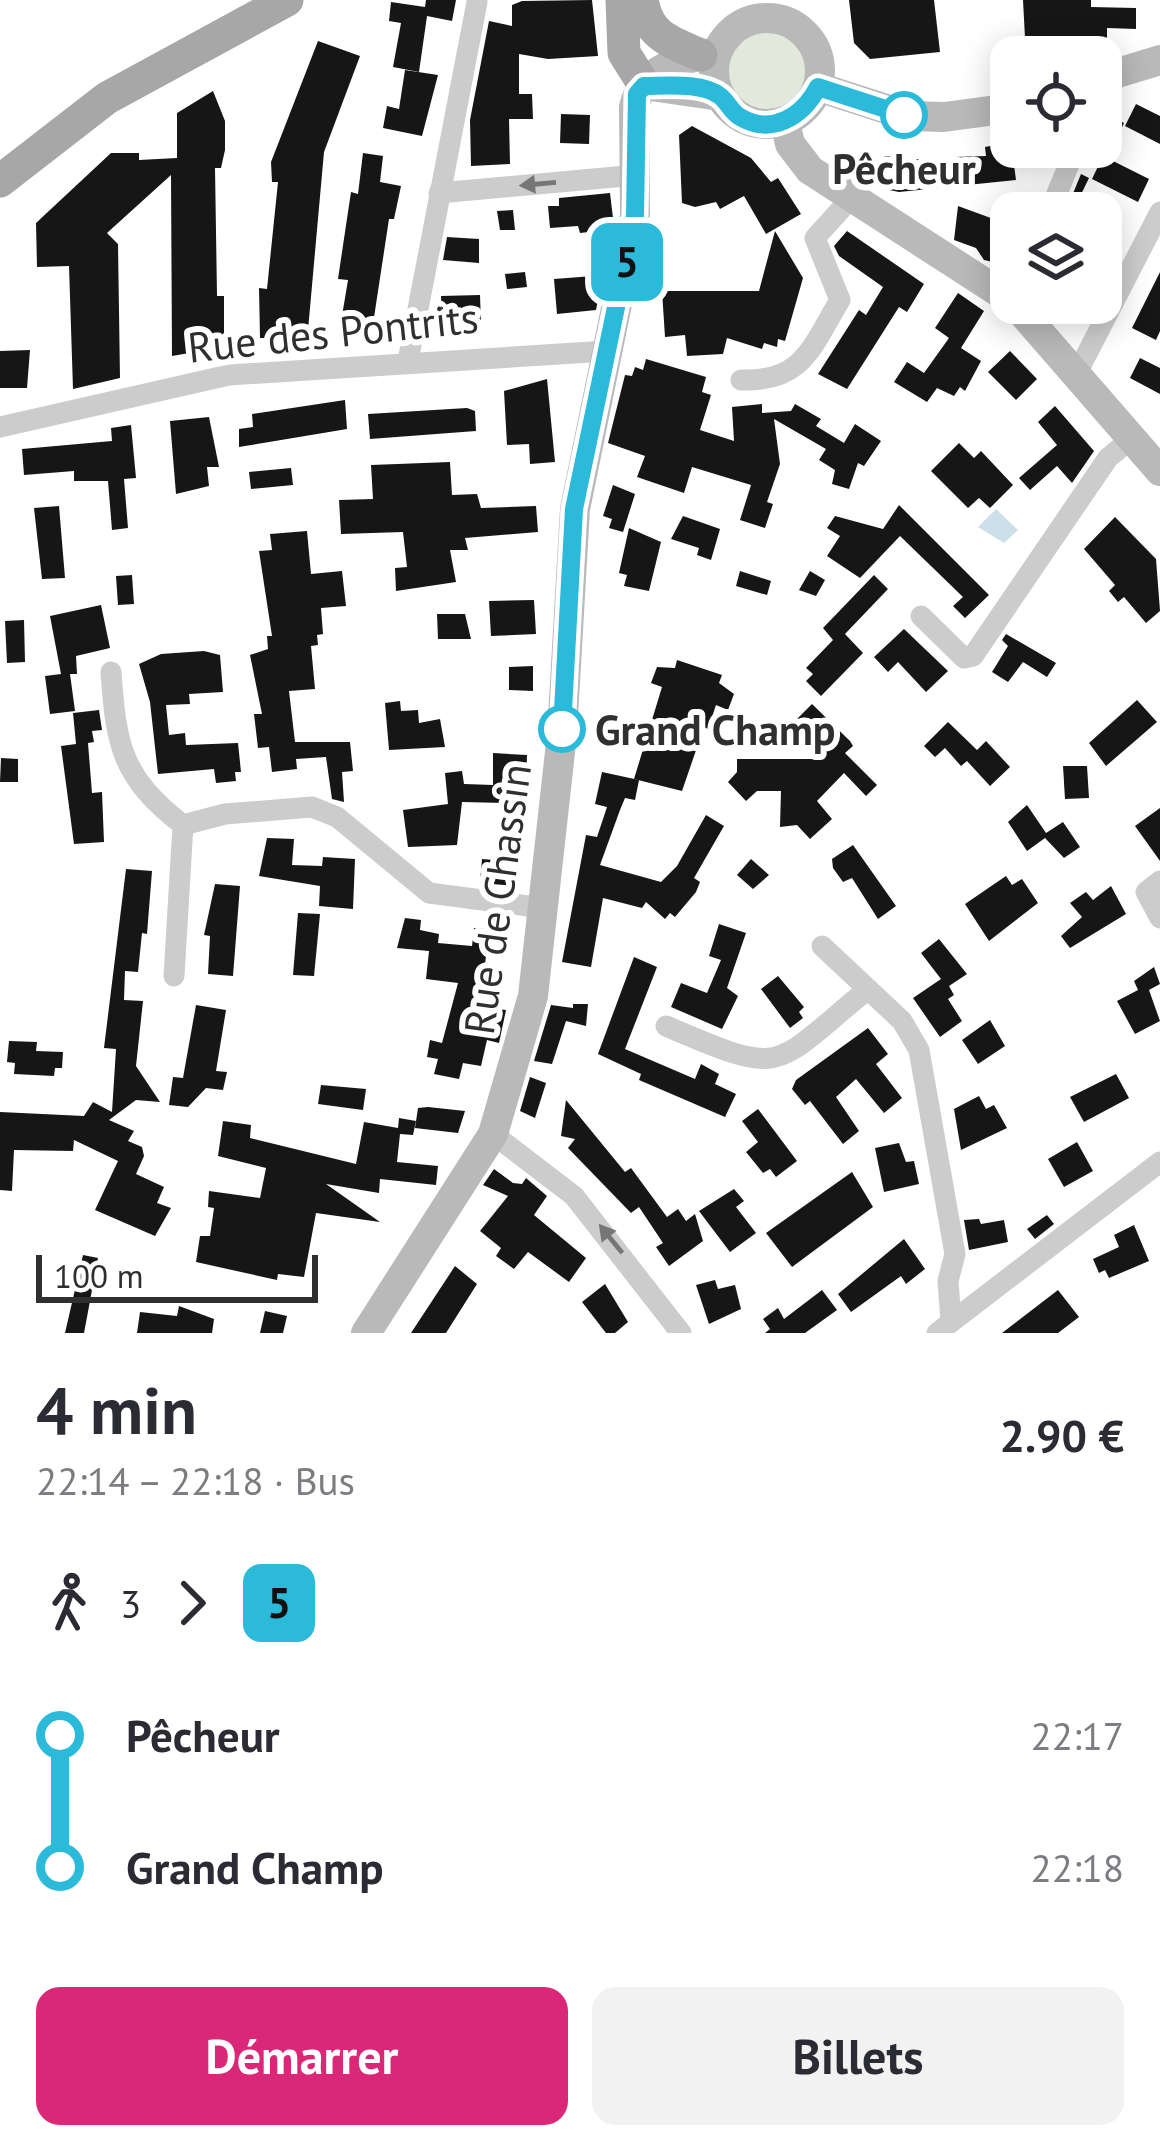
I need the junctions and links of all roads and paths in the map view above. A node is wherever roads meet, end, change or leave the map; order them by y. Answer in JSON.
{"nodes":[{"id":1,"x":287,"y":0,"type":"edge"},
{"id":2,"x":622,"y":0,"type":"edge"},
{"id":3,"x":642,"y":0,"type":"edge"},
{"id":4,"x":478,"y":2,"type":"edge"},
{"id":5,"x":754,"y":10,"type":"edge"},
{"id":6,"x":791,"y":12,"type":"edge"},
{"id":7,"x":709,"y":53,"type":"junction"},
{"id":8,"x":1160,"y":60,"type":"edge"},
{"id":9,"x":1122,"y":74,"type":"edge"},
{"id":10,"x":644,"y":86,"type":"junction"},
{"id":11,"x":818,"y":87,"type":"junction"},
{"id":12,"x":720,"y":96,"type":"junction"},
{"id":13,"x":990,"y":111,"type":"edge"},
{"id":14,"x":784,"y":122,"type":"junction"},
{"id":15,"x":637,"y":175,"type":"junction"},
{"id":16,"x":0,"y":181,"type":"edge"},
{"id":17,"x":439,"y":193,"type":"junction"},
{"id":18,"x":852,"y":197,"type":"junction"},
{"id":19,"x":1160,"y":212,"type":"edge"},
{"id":20,"x":990,"y":288,"type":"edge"},
{"id":21,"x":1033,"y":324,"type":"edge"},
{"id":22,"x":607,"y":351,"type":"junction"},
{"id":23,"x":408,"y":362,"type":"junction"},
{"id":24,"x":1078,"y":371,"type":"junction"},
{"id":25,"x":741,"y":380,"type":"dead end"},
{"id":26,"x":0,"y":427,"type":"edge"},
{"id":27,"x":1132,"y":438,"type":"junction"},
{"id":28,"x":1160,"y":471,"type":"edge"},
{"id":29,"x":921,"y":616,"type":"dead end"},
{"id":30,"x":111,"y":672,"type":"dead end"},
{"id":31,"x":183,"y":825,"type":"junction"},
{"id":32,"x":1160,"y":881,"type":"edge"},
{"id":33,"x":544,"y":908,"type":"junction"},
{"id":34,"x":1160,"y":918,"type":"edge"},
{"id":35,"x":822,"y":946,"type":"dead end"},
{"id":36,"x":174,"y":976,"type":"dead end"},
{"id":37,"x":868,"y":989,"type":"junction"},
{"id":38,"x":666,"y":1027,"type":"dead end"},
{"id":39,"x":494,"y":1134,"type":"junction"},
{"id":40,"x":1160,"y":1162,"type":"edge"},
{"id":41,"x":944,"y":1327,"type":"edge"},
{"id":42,"x":366,"y":1333,"type":"edge"},
{"id":43,"x":681,"y":1333,"type":"edge"}],
"edges":[{"from":1,"to":16,"type":"main road"},
{"from":2,"to":10,"type":"main road"},
{"from":3,"to":7,"type":"main road"},
{"from":4,"to":17,"type":"street"},
{"from":5,"to":6,"type":"main road"},
{"from":5,"to":7,"type":"main road"},
{"from":6,"to":11,"type":"main road"},
{"from":7,"to":10,"type":"main road"},
{"from":7,"to":12,"type":"main road"},
{"from":8,"to":9,"type":"main road"},
{"from":10,"to":12,"type":"main road"},
{"from":10,"to":15,"type":"main road","name":"Rue de Chassin"},
{"from":11,"to":13,"type":"main road"},
{"from":11,"to":14,"type":"main road"},
{"from":12,"to":14,"type":"main road"},
{"from":14,"to":18,"type":"main road"},
{"from":15,"to":17,"type":"street","one_way":true},
{"from":15,"to":22,"type":"main road","name":"Rue de Chassin"},
{"from":17,"to":23,"type":"street"},
{"from":18,"to":20,"type":"main road"},
{"from":18,"to":25,"type":"street"},
{"from":19,"to":24,"type":"street"},
{"from":21,"to":24,"type":"main road"},
{"from":22,"to":23,"type":"street","name":"Rue des Pontrits"},
{"from":22,"to":33,"type":"main road","name":"Rue de Chassin"},
{"from":23,"to":26,"type":"street","name":"Rue des Pontrits"},
{"from":24,"to":27,"type":"main road"},
{"from":27,"to":28,"type":"main road"},
{"from":27,"to":29,"type":"street"},
{"from":30,"to":31,"type":"street"},
{"from":31,"to":33,"type":"street"},
{"from":31,"to":36,"type":"street"},
{"from":32,"to":34,"type":"street"},
{"from":33,"to":39,"type":"main road","name":"Rue de Chassin"},
{"from":35,"to":37,"type":"street"},
{"from":37,"to":38,"type":"street"},
{"from":37,"to":41,"type":"street"},
{"from":39,"to":42,"type":"main road","name":"Rue de Chassin"},
{"from":43,"to":39,"type":"street","one_way":true},
{"from":40,"to":41,"type":"street"}]}
